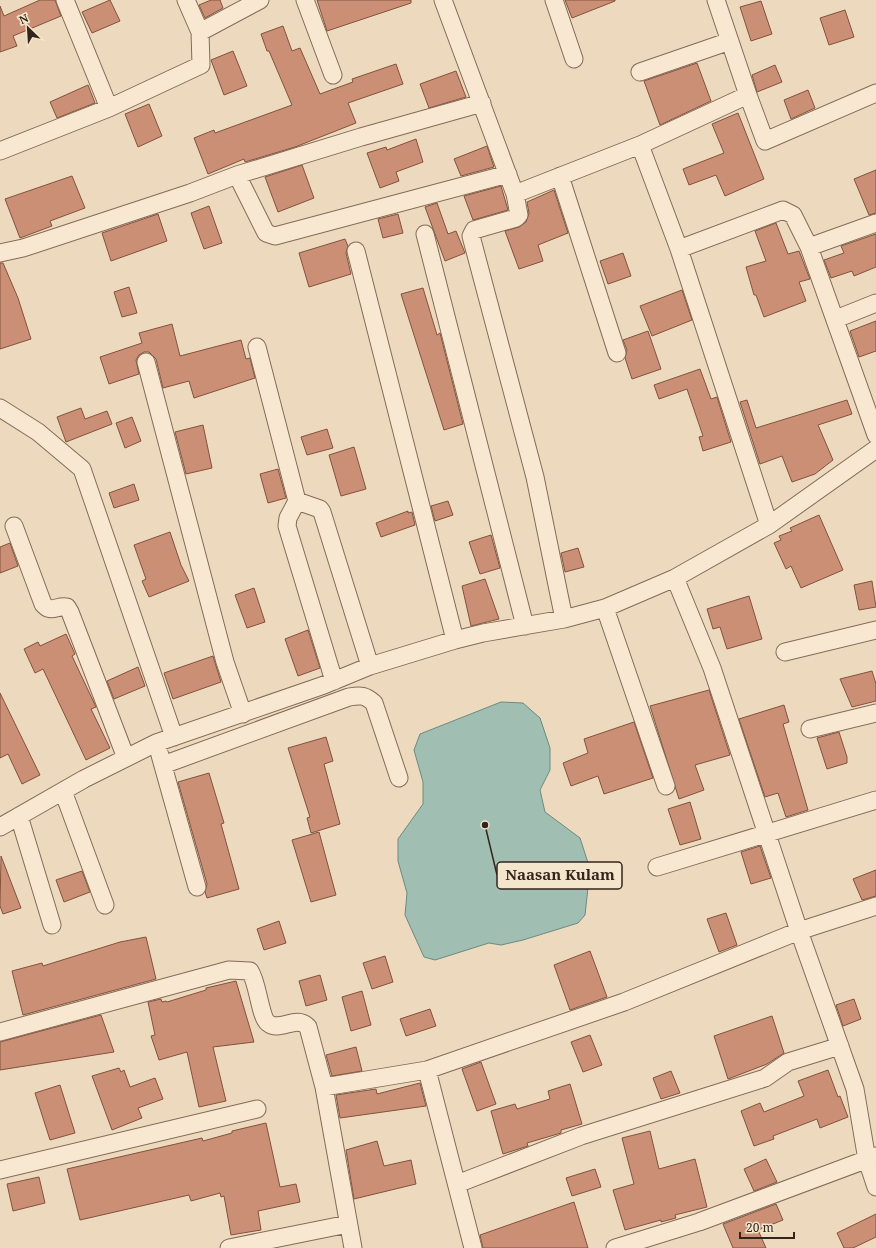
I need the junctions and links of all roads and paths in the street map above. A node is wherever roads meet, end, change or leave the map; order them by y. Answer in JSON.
{"nodes":[{"id":1,"x":65,"y":0,"type":"edge"},
{"id":2,"x":186,"y":0,"type":"edge"},
{"id":3,"x":260,"y":0,"type":"edge"},
{"id":4,"x":305,"y":0,"type":"edge"},
{"id":5,"x":443,"y":0,"type":"edge"},
{"id":6,"x":554,"y":0,"type":"edge"},
{"id":7,"x":717,"y":0,"type":"edge"},
{"id":8,"x":200,"y":32,"type":"junction"},
{"id":9,"x":730,"y":41,"type":"junction"},
{"id":10,"x":574,"y":59,"type":"dead end"},
{"id":11,"x":640,"y":72,"type":"dead end"},
{"id":12,"x":333,"y":75,"type":"dead end"},
{"id":13,"x":876,"y":93,"type":"edge"},
{"id":14,"x":748,"y":95,"type":"junction"},
{"id":15,"x":482,"y":103,"type":"junction"},
{"id":16,"x":109,"y":108,"type":"junction"},
{"id":17,"x":640,"y":145,"type":"junction"},
{"id":18,"x":0,"y":151,"type":"edge"},
{"id":19,"x":508,"y":174,"type":"junction"},
{"id":20,"x":237,"y":175,"type":"junction"},
{"id":21,"x":560,"y":176,"type":"junction"},
{"id":22,"x":514,"y":194,"type":"junction"},
{"id":23,"x":876,"y":224,"type":"edge"},
{"id":24,"x":425,"y":234,"type":"dead end"},
{"id":25,"x":809,"y":247,"type":"junction"},
{"id":26,"x":679,"y":249,"type":"junction"},
{"id":27,"x":356,"y":251,"type":"dead end"},
{"id":28,"x":0,"y":252,"type":"edge"},
{"id":29,"x":876,"y":303,"type":"edge"},
{"id":30,"x":836,"y":319,"type":"junction"},
{"id":31,"x":258,"y":347,"type":"dead end"},
{"id":32,"x":617,"y":353,"type":"dead end"},
{"id":33,"x":146,"y":362,"type":"dead end"},
{"id":34,"x":0,"y":408,"type":"edge"},
{"id":35,"x":876,"y":435,"type":"edge"},
{"id":36,"x":876,"y":449,"type":"edge"},
{"id":37,"x":297,"y":501,"type":"junction"},
{"id":38,"x":769,"y":525,"type":"junction"},
{"id":39,"x":14,"y":526,"type":"dead end"},
{"id":40,"x":675,"y":578,"type":"junction"},
{"id":41,"x":605,"y":608,"type":"junction"},
{"id":42,"x":564,"y":619,"type":"junction"},
{"id":43,"x":525,"y":626,"type":"junction"},
{"id":44,"x":876,"y":630,"type":"edge"},
{"id":45,"x":455,"y":640,"type":"junction"},
{"id":46,"x":785,"y":652,"type":"dead end"},
{"id":47,"x":370,"y":666,"type":"junction"},
{"id":48,"x":334,"y":681,"type":"junction"},
{"id":49,"x":876,"y":713,"type":"edge"},
{"id":50,"x":243,"y":714,"type":"junction"},
{"id":51,"x":810,"y":729,"type":"dead end"},
{"id":52,"x":174,"y":737,"type":"junction"},
{"id":53,"x":156,"y":743,"type":"junction"},
{"id":54,"x":126,"y":758,"type":"junction"},
{"id":55,"x":163,"y":765,"type":"junction"},
{"id":56,"x":399,"y":778,"type":"dead end"},
{"id":57,"x":666,"y":786,"type":"dead end"},
{"id":58,"x":63,"y":791,"type":"junction"},
{"id":59,"x":876,"y":800,"type":"edge"},
{"id":60,"x":19,"y":816,"type":"junction"},
{"id":61,"x":0,"y":827,"type":"edge"},
{"id":62,"x":766,"y":833,"type":"junction"},
{"id":63,"x":657,"y":867,"type":"dead end"},
{"id":64,"x":197,"y":887,"type":"dead end"},
{"id":65,"x":105,"y":905,"type":"dead end"},
{"id":66,"x":876,"y":906,"type":"edge"},
{"id":67,"x":52,"y":925,"type":"dead end"},
{"id":68,"x":799,"y":931,"type":"junction"},
{"id":69,"x":0,"y":1032,"type":"edge"},
{"id":70,"x":840,"y":1046,"type":"junction"},
{"id":71,"x":427,"y":1070,"type":"junction"},
{"id":72,"x":324,"y":1087,"type":"junction"},
{"id":73,"x":258,"y":1109,"type":"dead end"},
{"id":74,"x":871,"y":1158,"type":"edge"},
{"id":75,"x":0,"y":1170,"type":"edge"},
{"id":76,"x":457,"y":1184,"type":"junction"},
{"id":77,"x":876,"y":1187,"type":"edge"},
{"id":78,"x":348,"y":1224,"type":"junction"},
{"id":79,"x":229,"y":1248,"type":"edge"},
{"id":80,"x":353,"y":1248,"type":"edge"},
{"id":81,"x":473,"y":1248,"type":"edge"},
{"id":82,"x":615,"y":1248,"type":"edge"}],
"edges":[{"from":1,"to":16,"type":"street"},
{"from":2,"to":8,"type":"street"},
{"from":3,"to":8,"type":"street"},
{"from":4,"to":12,"type":"street"},
{"from":5,"to":15,"type":"street"},
{"from":6,"to":10,"type":"street"},
{"from":7,"to":9,"type":"street"},
{"from":8,"to":16,"type":"street"},
{"from":9,"to":11,"type":"street"},
{"from":9,"to":14,"type":"street"},
{"from":13,"to":14,"type":"street"},
{"from":14,"to":17,"type":"street"},
{"from":15,"to":19,"type":"street"},
{"from":15,"to":20,"type":"street"},
{"from":16,"to":18,"type":"street"},
{"from":17,"to":21,"type":"street"},
{"from":17,"to":26,"type":"street"},
{"from":19,"to":20,"type":"street"},
{"from":19,"to":22,"type":"street"},
{"from":20,"to":28,"type":"street"},
{"from":21,"to":22,"type":"street"},
{"from":21,"to":32,"type":"street"},
{"from":22,"to":42,"type":"street"},
{"from":23,"to":25,"type":"street"},
{"from":24,"to":43,"type":"street"},
{"from":25,"to":26,"type":"street"},
{"from":25,"to":30,"type":"street"},
{"from":26,"to":38,"type":"street"},
{"from":27,"to":45,"type":"street"},
{"from":29,"to":30,"type":"street"},
{"from":30,"to":35,"type":"street"},
{"from":31,"to":37,"type":"street"},
{"from":33,"to":50,"type":"street"},
{"from":34,"to":52,"type":"street"},
{"from":36,"to":38,"type":"street"},
{"from":37,"to":47,"type":"street"},
{"from":37,"to":48,"type":"street"},
{"from":38,"to":40,"type":"street"},
{"from":39,"to":54,"type":"street"},
{"from":40,"to":41,"type":"street"},
{"from":40,"to":62,"type":"street"},
{"from":41,"to":42,"type":"street"},
{"from":41,"to":57,"type":"street"},
{"from":42,"to":43,"type":"street"},
{"from":43,"to":45,"type":"street"},
{"from":44,"to":46,"type":"street"},
{"from":45,"to":47,"type":"street"},
{"from":47,"to":48,"type":"street"},
{"from":48,"to":50,"type":"street"},
{"from":49,"to":51,"type":"street"},
{"from":50,"to":52,"type":"street"},
{"from":52,"to":53,"type":"street"},
{"from":53,"to":54,"type":"street"},
{"from":53,"to":55,"type":"street"},
{"from":54,"to":58,"type":"street"},
{"from":55,"to":56,"type":"street"},
{"from":55,"to":64,"type":"street"},
{"from":58,"to":60,"type":"street"},
{"from":58,"to":65,"type":"street"},
{"from":59,"to":62,"type":"street"},
{"from":60,"to":61,"type":"street"},
{"from":60,"to":67,"type":"street"},
{"from":62,"to":63,"type":"street"},
{"from":62,"to":68,"type":"street"},
{"from":66,"to":68,"type":"street"},
{"from":68,"to":70,"type":"street"},
{"from":68,"to":71,"type":"street"},
{"from":69,"to":72,"type":"street"},
{"from":70,"to":74,"type":"street"},
{"from":70,"to":76,"type":"street"},
{"from":71,"to":72,"type":"street"},
{"from":71,"to":76,"type":"street"},
{"from":72,"to":78,"type":"street"},
{"from":73,"to":75,"type":"street"},
{"from":74,"to":77,"type":"street"},
{"from":74,"to":82,"type":"street"},
{"from":76,"to":81,"type":"street"},
{"from":78,"to":79,"type":"street"},
{"from":78,"to":80,"type":"street"}]}
